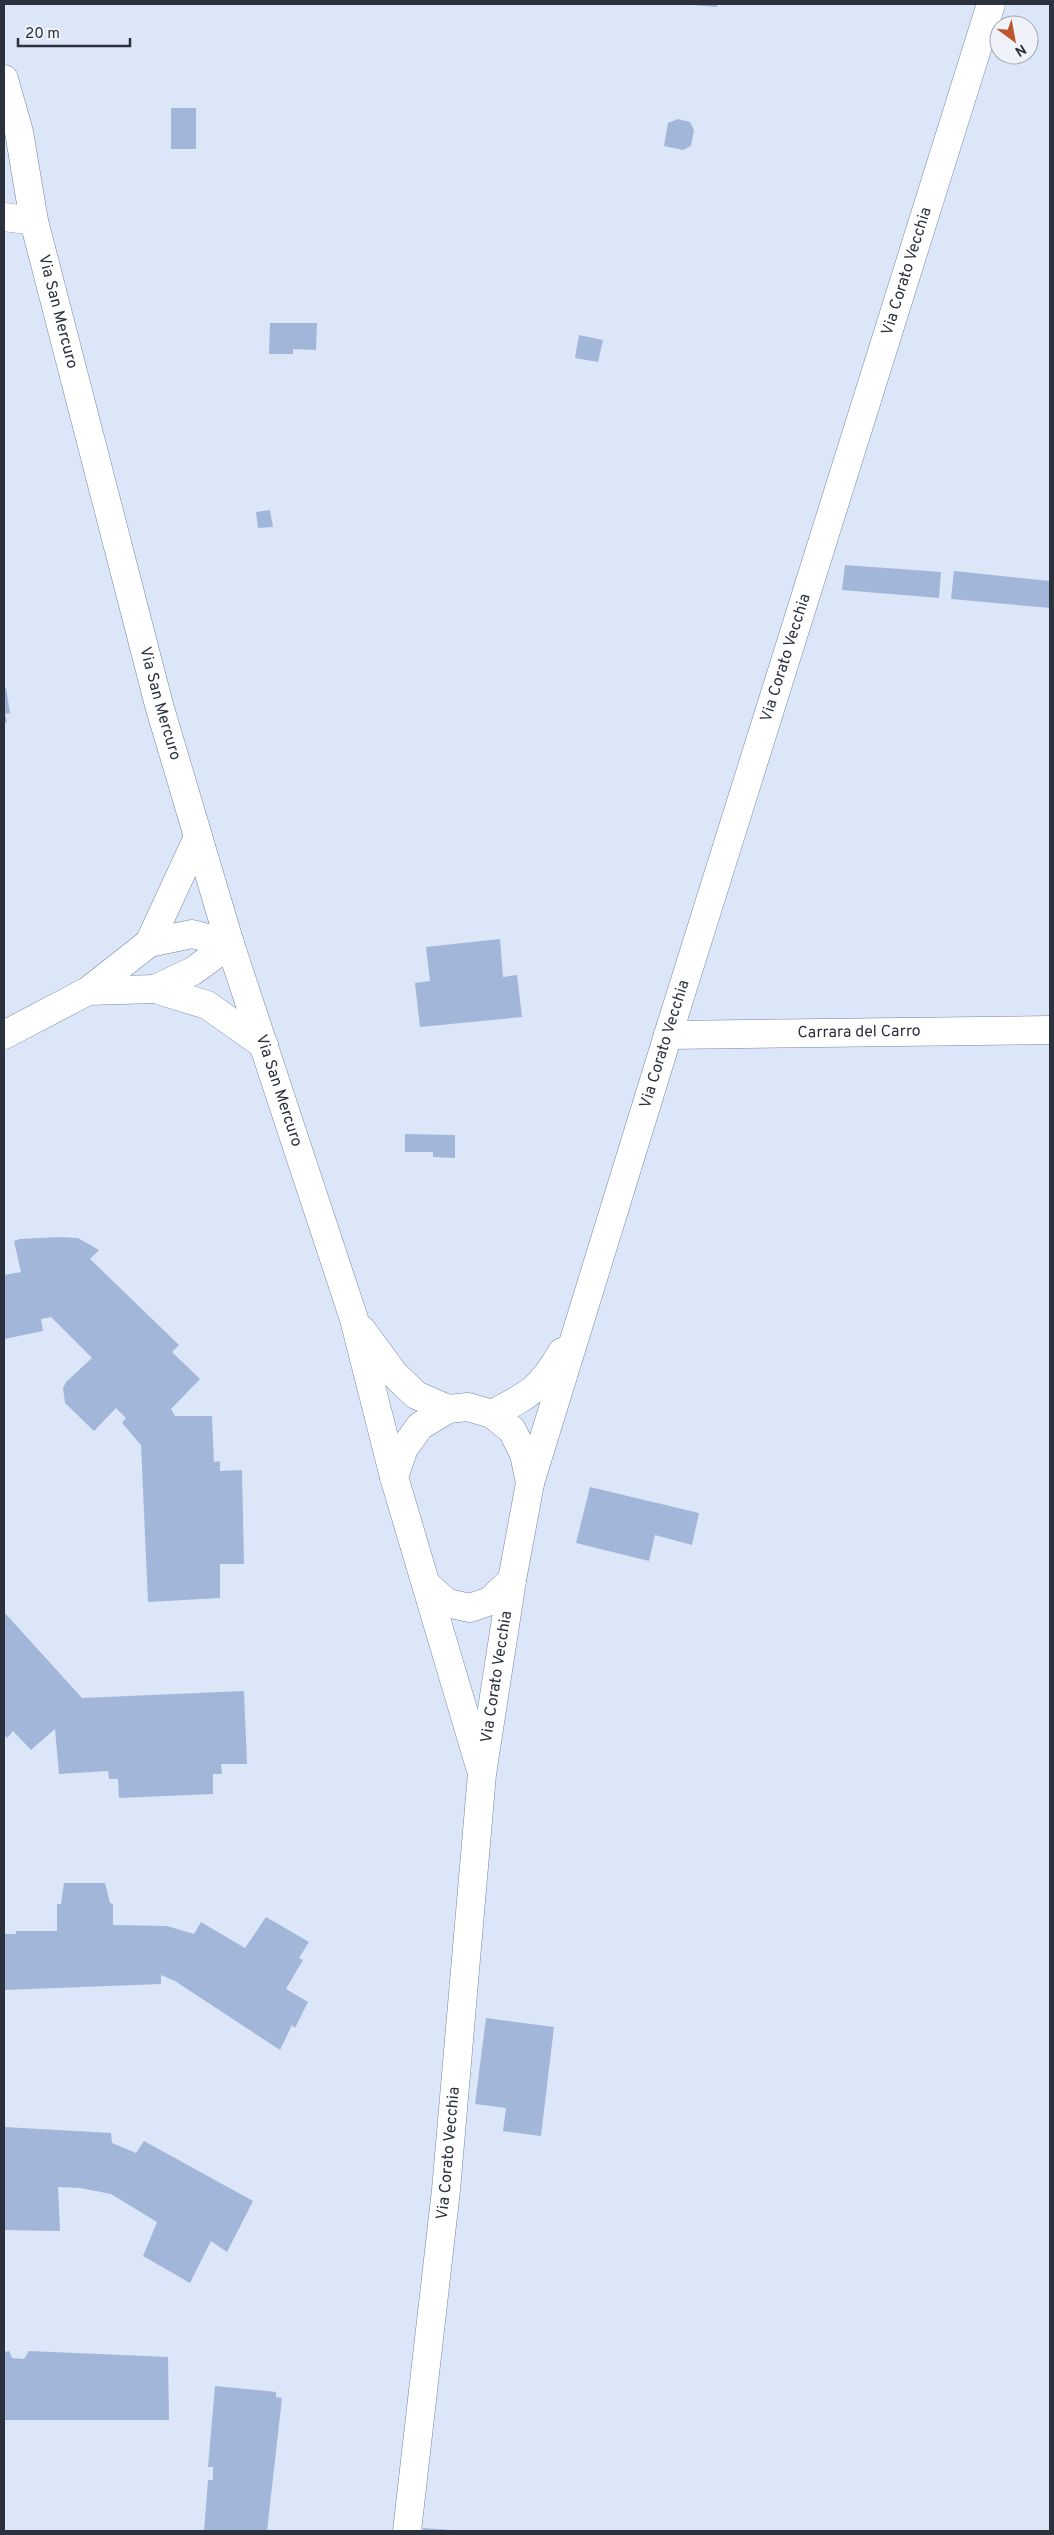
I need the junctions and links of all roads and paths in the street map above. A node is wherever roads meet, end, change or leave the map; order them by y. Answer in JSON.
{"nodes":[{"id":1,"x":991,"y":4,"type":"edge"},
{"id":2,"x":4,"y":79,"type":"edge"},
{"id":3,"x":4,"y":217,"type":"edge"},
{"id":4,"x":34,"y":220,"type":"junction"},
{"id":5,"x":198,"y":837,"type":"junction"},
{"id":6,"x":148,"y":943,"type":"junction"},
{"id":7,"x":230,"y":944,"type":"junction"},
{"id":8,"x":155,"y":989,"type":"junction"},
{"id":9,"x":88,"y":990,"type":"junction"},
{"id":10,"x":1050,"y":1030,"type":"edge"},
{"id":11,"x":4,"y":1035,"type":"edge"},
{"id":12,"x":668,"y":1035,"type":"junction"},
{"id":13,"x":264,"y":1045,"type":"junction"},
{"id":14,"x":584,"y":1314,"type":"junction"},
{"id":15,"x":354,"y":1318,"type":"junction"},
{"id":16,"x":448,"y":1409,"type":"junction"},
{"id":17,"x":492,"y":1414,"type":"junction"},
{"id":18,"x":394,"y":1477,"type":"junction"},
{"id":19,"x":530,"y":1483,"type":"junction"},
{"id":20,"x":512,"y":1580,"type":"junction"},
{"id":21,"x":427,"y":1585,"type":"junction"},
{"id":22,"x":482,"y":1774,"type":"junction"},
{"id":23,"x":407,"y":2531,"type":"edge"}],
"edges":[{"from":1,"to":12,"type":"street","name":"Via Corato Vecchia"},
{"from":2,"to":4,"type":"street","name":"Via San Mercuro"},
{"from":3,"to":4,"type":"street"},
{"from":4,"to":5,"type":"street","name":"Via San Mercuro"},
{"from":5,"to":6,"type":"street"},
{"from":5,"to":7,"type":"street","name":"Via San Mercuro"},
{"from":6,"to":7,"type":"street"},
{"from":6,"to":9,"type":"street"},
{"from":7,"to":8,"type":"street"},
{"from":7,"to":13,"type":"street","name":"Via San Mercuro"},
{"from":8,"to":9,"type":"street"},
{"from":8,"to":13,"type":"street"},
{"from":9,"to":11,"type":"street"},
{"from":10,"to":12,"type":"street","name":"Carrara del Carro"},
{"from":12,"to":14,"type":"street","name":"Via Corato Vecchia"},
{"from":13,"to":15,"type":"street","name":"Via San Mercuro"},
{"from":14,"to":17,"type":"street","name":"Via Corato Vecchia"},
{"from":14,"to":19,"type":"street","name":"Via Corato Vecchia"},
{"from":15,"to":16,"type":"street"},
{"from":15,"to":18,"type":"street"},
{"from":16,"to":17,"type":"street","name":"Via Corato Vecchia"},
{"from":16,"to":18,"type":"street","name":"Via Corato Vecchia"},
{"from":17,"to":19,"type":"street","name":"Via Corato Vecchia"},
{"from":18,"to":21,"type":"street","name":"Via Corato Vecchia"},
{"from":19,"to":20,"type":"street","name":"Via Corato Vecchia"},
{"from":20,"to":21,"type":"street","name":"Via Corato Vecchia"},
{"from":20,"to":22,"type":"street","name":"Via Corato Vecchia"},
{"from":21,"to":22,"type":"street","name":"Via Corato Vecchia"},
{"from":22,"to":23,"type":"street","name":"Via Corato Vecchia"}]}
